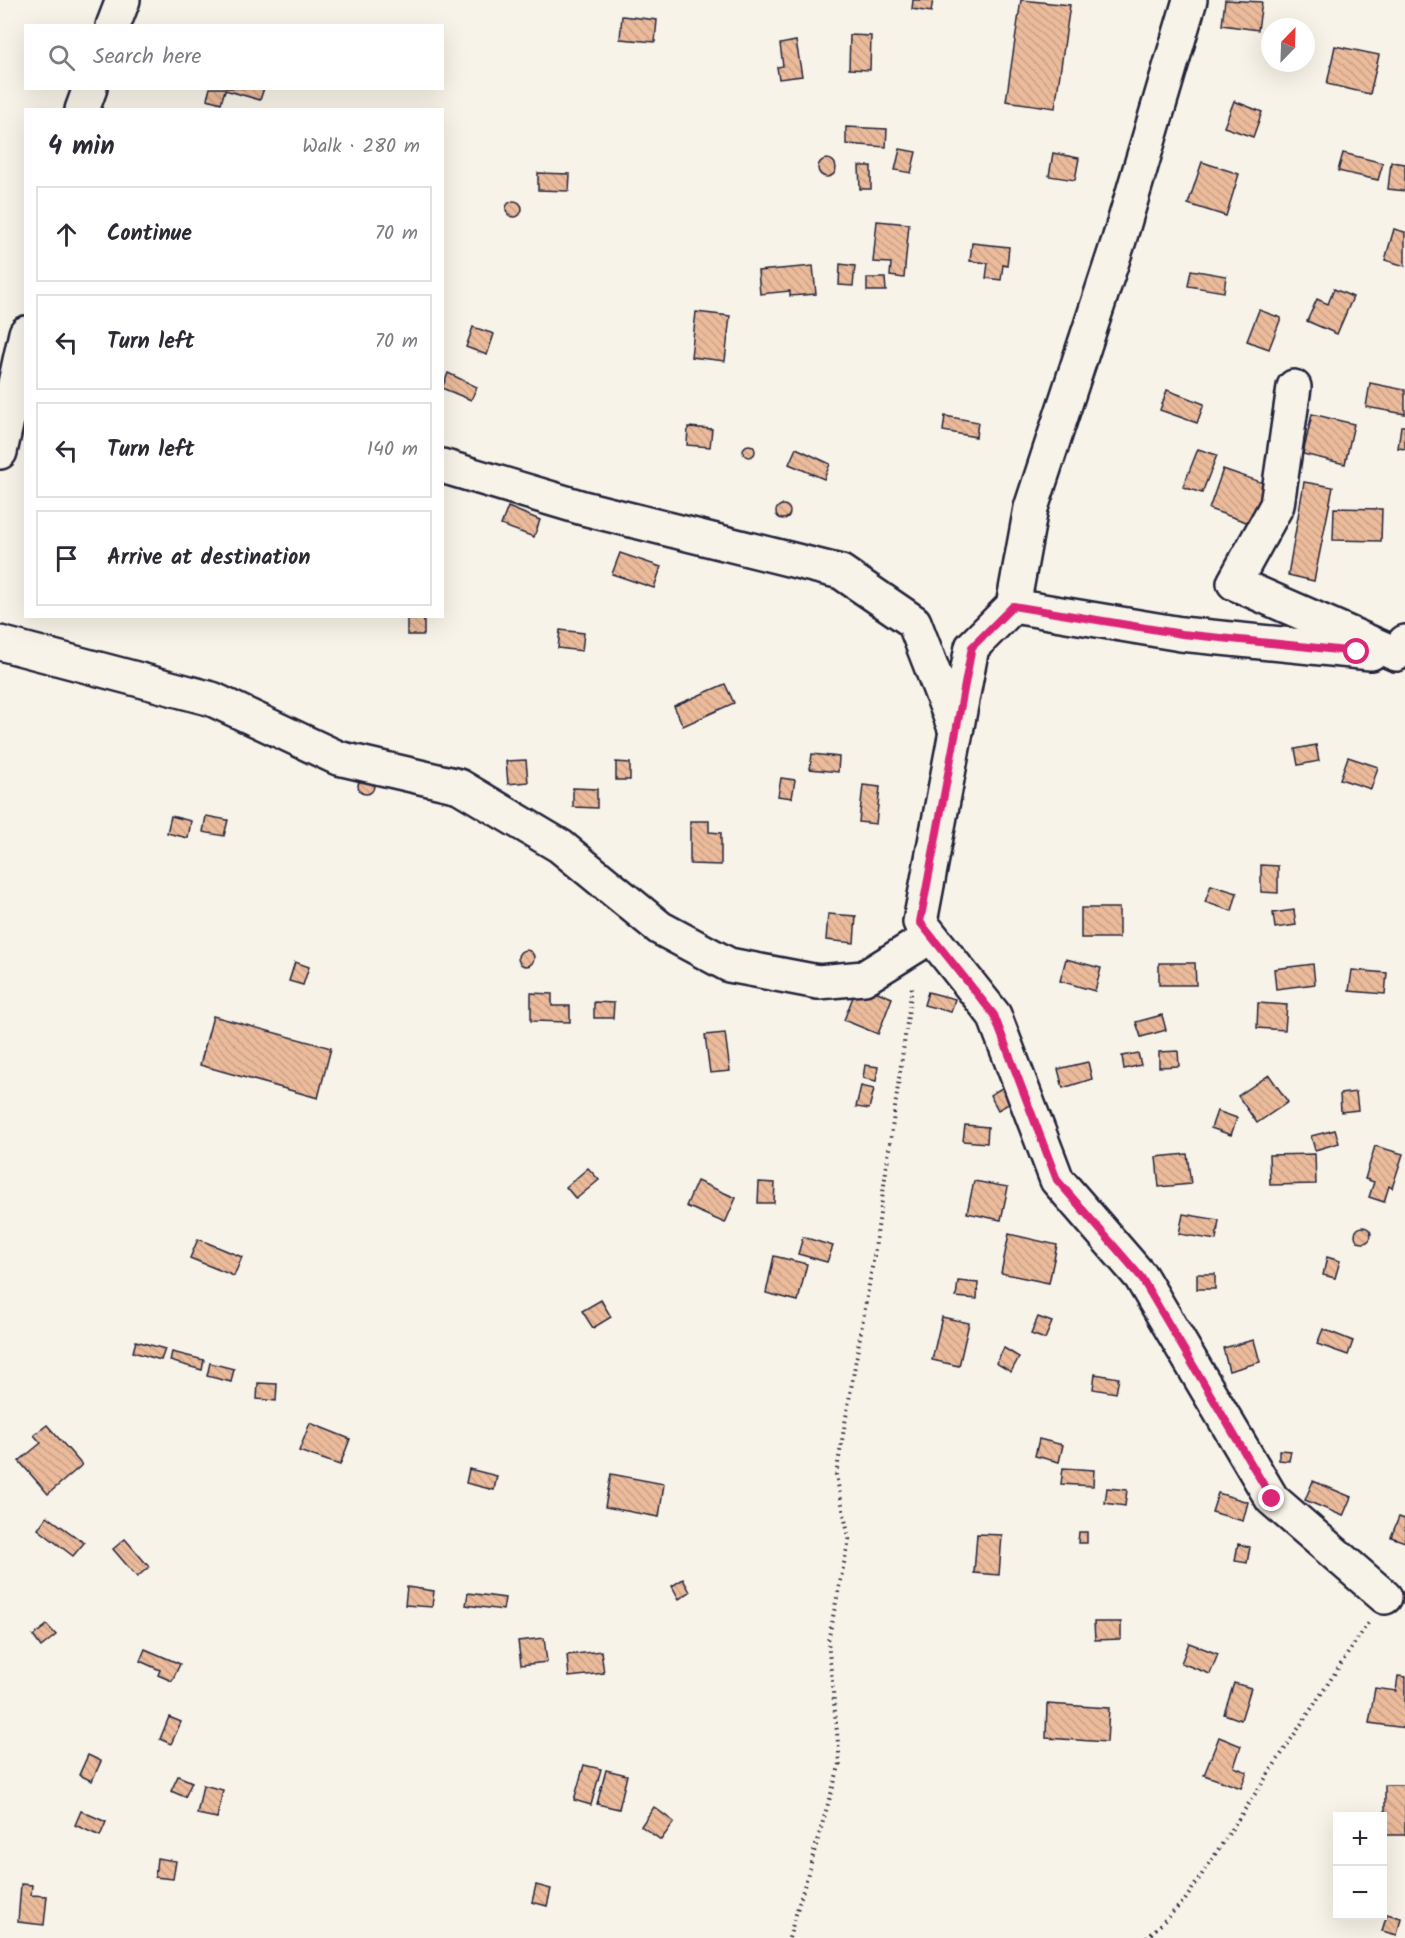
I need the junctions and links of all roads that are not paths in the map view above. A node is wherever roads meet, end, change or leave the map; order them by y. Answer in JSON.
{"nodes":[{"id":1,"x":123,"y":0,"type":"edge"},
{"id":2,"x":1190,"y":0,"type":"edge"},
{"id":3,"x":114,"y":24,"type":"edge"},
{"id":4,"x":89,"y":90,"type":"edge"},
{"id":5,"x":83,"y":108,"type":"edge"},
{"id":6,"x":24,"y":339,"type":"edge"},
{"id":7,"x":14,"y":367,"type":"edge"},
{"id":8,"x":1294,"y":387,"type":"dead end"},
{"id":9,"x":0,"y":452,"type":"edge"},
{"id":10,"x":444,"y":467,"type":"edge"},
{"id":11,"x":1013,"y":606,"type":"junction"},
{"id":12,"x":0,"y":643,"type":"edge"},
{"id":13,"x":1402,"y":650,"type":"edge"},
{"id":14,"x":956,"y":731,"type":"junction"},
{"id":15,"x":917,"y":945,"type":"road end"},
{"id":16,"x":1385,"y":1597,"type":"road end"}],
"edges":[{"from":1,"to":3,"type":"street"},
{"from":2,"to":11,"type":"street"},
{"from":4,"to":5,"type":"street"},
{"from":6,"to":7,"type":"street"},
{"from":7,"to":9,"type":"street"},
{"from":8,"to":13,"type":"street"},
{"from":10,"to":14,"type":"street"},
{"from":11,"to":13,"type":"street"},
{"from":11,"to":14,"type":"street"},
{"from":12,"to":15,"type":"street"},
{"from":14,"to":16,"type":"street"}]}
